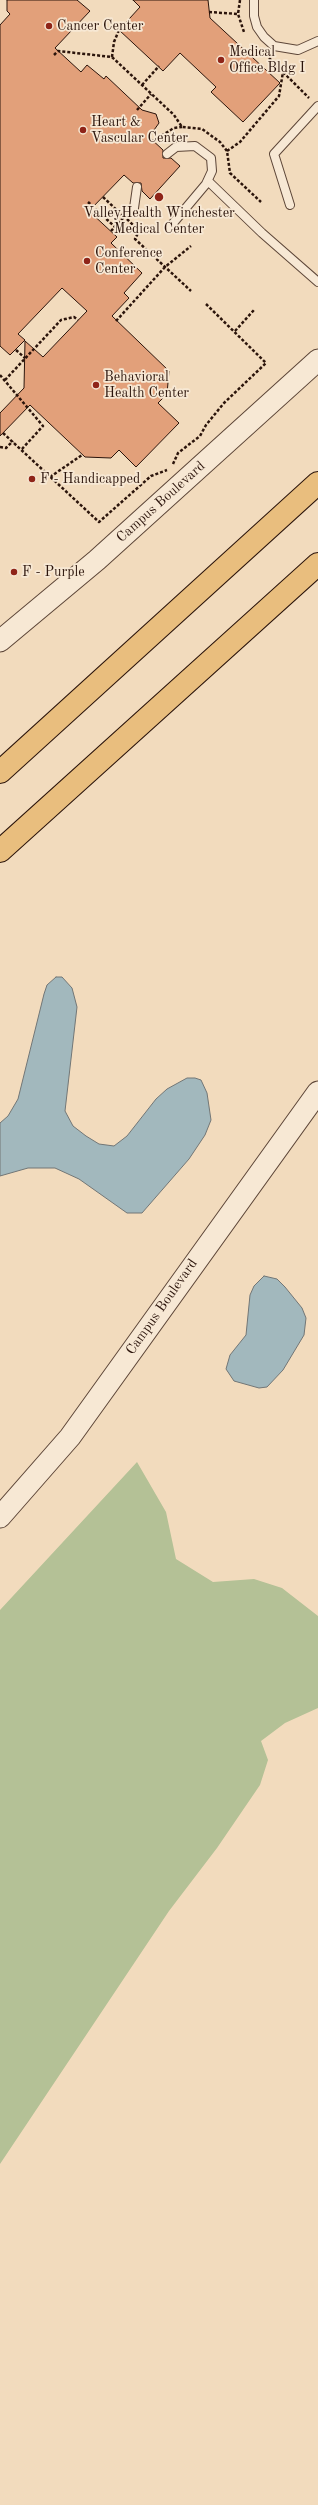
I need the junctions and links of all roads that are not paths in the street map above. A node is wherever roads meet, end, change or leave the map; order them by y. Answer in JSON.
{"nodes":[{"id":1,"x":254,"y":0,"type":"edge"},
{"id":2,"x":318,"y":41,"type":"edge"},
{"id":3,"x":318,"y":106,"type":"edge"},
{"id":4,"x":167,"y":154,"type":"dead end"},
{"id":5,"x":208,"y":181,"type":"junction"},
{"id":6,"x":137,"y":187,"type":"dead end"},
{"id":7,"x":290,"y":205,"type":"dead end"},
{"id":8,"x":134,"y":208,"type":"dead end"},
{"id":9,"x":169,"y":228,"type":"dead end"},
{"id":10,"x":318,"y":282,"type":"edge"},
{"id":11,"x":318,"y":360,"type":"edge"},
{"id":12,"x":318,"y":483,"type":"edge"},
{"id":13,"x":318,"y":564,"type":"edge"},
{"id":14,"x":0,"y":641,"type":"edge"},
{"id":15,"x":0,"y":772,"type":"edge"},
{"id":16,"x":0,"y":851,"type":"edge"},
{"id":17,"x":318,"y":1092,"type":"edge"},
{"id":18,"x":0,"y":1518,"type":"edge"}],
"edges":[{"from":1,"to":2,"type":"lane"},
{"from":3,"to":7,"type":"lane"},
{"from":4,"to":5,"type":"lane"},
{"from":5,"to":9,"type":"lane"},
{"from":5,"to":10,"type":"lane"},
{"from":6,"to":8,"type":"lane"},
{"from":11,"to":14,"type":"street","name":"Campus Boulevard"},
{"from":12,"to":15,"type":"highway"},
{"from":13,"to":16,"type":"highway"},
{"from":17,"to":18,"type":"street","name":"Campus Boulevard"}]}
